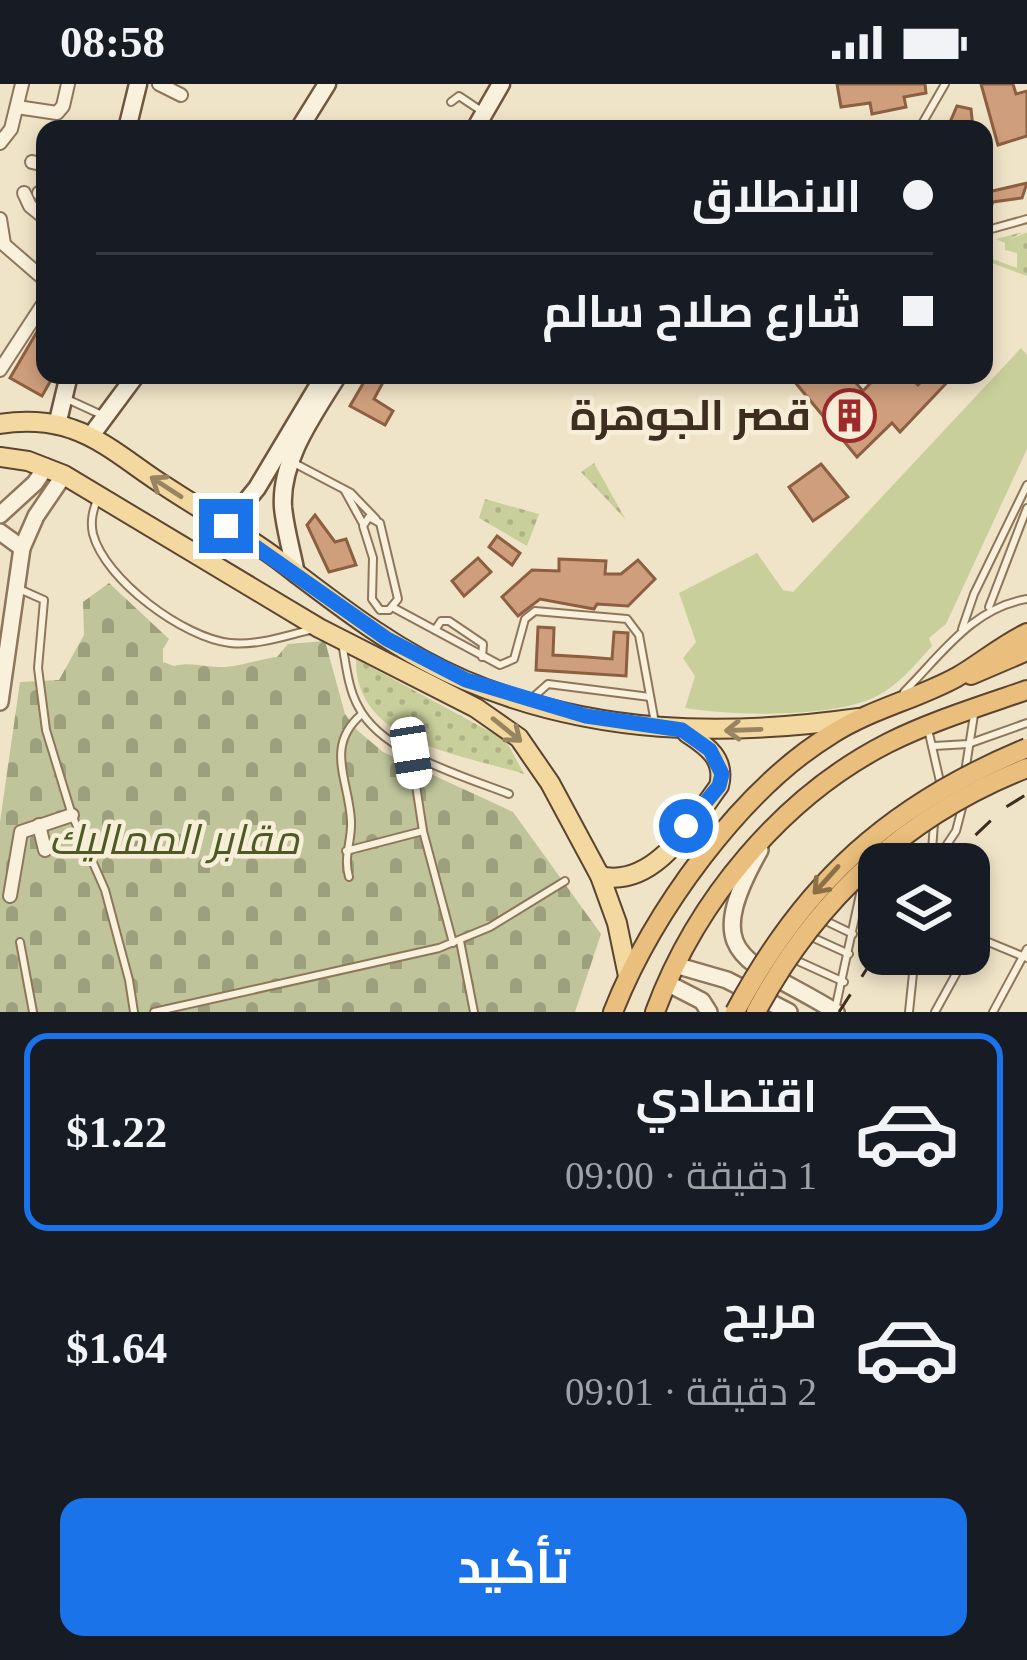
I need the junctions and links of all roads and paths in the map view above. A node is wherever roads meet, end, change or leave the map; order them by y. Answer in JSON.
{"nodes":[{"id":1,"x":22,"y":84,"type":"edge"},
{"id":2,"x":68,"y":84,"type":"edge"},
{"id":3,"x":138,"y":84,"type":"edge"},
{"id":4,"x":159,"y":84,"type":"edge"},
{"id":5,"x":327,"y":84,"type":"edge"},
{"id":6,"x":491,"y":84,"type":"edge"},
{"id":7,"x":501,"y":84,"type":"edge"},
{"id":8,"x":945,"y":84,"type":"edge"},
{"id":9,"x":181,"y":95,"type":"dead end"},
{"id":10,"x":451,"y":102,"type":"dead end"},
{"id":11,"x":16,"y":107,"type":"junction"},
{"id":12,"x":477,"y":108,"type":"junction"},
{"id":13,"x":129,"y":120,"type":"edge"},
{"id":14,"x":305,"y":120,"type":"edge"},
{"id":15,"x":470,"y":120,"type":"edge"},
{"id":16,"x":480,"y":120,"type":"edge"},
{"id":17,"x":924,"y":120,"type":"edge"},
{"id":18,"x":6,"y":121,"type":"edge"},
{"id":19,"x":0,"y":143,"type":"edge"},
{"id":20,"x":0,"y":219,"type":"edge"},
{"id":21,"x":1027,"y":219,"type":"edge"},
{"id":22,"x":993,"y":228,"type":"edge"},
{"id":23,"x":2,"y":242,"type":"edge"},
{"id":24,"x":36,"y":272,"type":"edge"},
{"id":25,"x":36,"y":316,"type":"edge"},
{"id":26,"x":0,"y":370,"type":"edge"},
{"id":27,"x":67,"y":384,"type":"edge"},
{"id":28,"x":130,"y":384,"type":"edge"},
{"id":29,"x":320,"y":384,"type":"edge"},
{"id":30,"x":333,"y":384,"type":"edge"},
{"id":31,"x":64,"y":398,"type":"junction"},
{"id":32,"x":106,"y":417,"type":"junction"},
{"id":33,"x":0,"y":424,"type":"edge"},
{"id":34,"x":57,"y":425,"type":"junction"},
{"id":35,"x":90,"y":437,"type":"junction"},
{"id":36,"x":0,"y":457,"type":"edge"},
{"id":37,"x":291,"y":461,"type":"junction"},
{"id":38,"x":55,"y":471,"type":"junction"},
{"id":39,"x":1027,"y":484,"type":"edge"},
{"id":40,"x":343,"y":489,"type":"junction"},
{"id":41,"x":99,"y":494,"type":"junction"},
{"id":42,"x":1027,"y":508,"type":"edge"},
{"id":43,"x":0,"y":514,"type":"edge"},
{"id":44,"x":376,"y":519,"type":"junction"},
{"id":45,"x":226,"y":526,"type":"junction"},
{"id":46,"x":363,"y":526,"type":"junction"},
{"id":47,"x":0,"y":532,"type":"edge"},
{"id":48,"x":22,"y":548,"type":"junction"},
{"id":49,"x":296,"y":574,"type":"junction"},
{"id":50,"x":14,"y":587,"type":"junction"},
{"id":51,"x":1027,"y":599,"type":"edge"},
{"id":52,"x":394,"y":608,"type":"junction"},
{"id":53,"x":988,"y":611,"type":"junction"},
{"id":54,"x":319,"y":628,"type":"junction"},
{"id":55,"x":434,"y":631,"type":"junction"},
{"id":56,"x":961,"y":632,"type":"junction"},
{"id":57,"x":1027,"y":633,"type":"edge"},
{"id":58,"x":341,"y":639,"type":"junction"},
{"id":59,"x":1027,"y":651,"type":"edge"},
{"id":60,"x":482,"y":657,"type":"junction"},
{"id":61,"x":956,"y":678,"type":"junction"},
{"id":62,"x":1027,"y":690,"type":"edge"},
{"id":63,"x":650,"y":697,"type":"junction"},
{"id":64,"x":529,"y":702,"type":"junction"},
{"id":65,"x":0,"y":703,"type":"edge"},
{"id":66,"x":893,"y":703,"type":"junction"},
{"id":67,"x":976,"y":708,"type":"junction"},
{"id":68,"x":362,"y":714,"type":"junction"},
{"id":69,"x":860,"y":718,"type":"junction"},
{"id":70,"x":1027,"y":723,"type":"edge"},
{"id":71,"x":927,"y":726,"type":"junction"},
{"id":72,"x":656,"y":727,"type":"junction"},
{"id":73,"x":682,"y":730,"type":"junction"},
{"id":74,"x":968,"y":744,"type":"junction"},
{"id":75,"x":934,"y":746,"type":"junction"},
{"id":76,"x":1027,"y":748,"type":"edge"},
{"id":77,"x":411,"y":753,"type":"junction"},
{"id":78,"x":1027,"y":768,"type":"edge"},
{"id":79,"x":509,"y":794,"type":"dead end"},
{"id":80,"x":72,"y":815,"type":"junction"},
{"id":81,"x":935,"y":815,"type":"junction"},
{"id":82,"x":959,"y":823,"type":"junction"},
{"id":83,"x":39,"y":825,"type":"junction"},
{"id":84,"x":422,"y":831,"type":"junction"},
{"id":85,"x":769,"y":834,"type":"junction"},
{"id":86,"x":934,"y":843,"type":"edge"},
{"id":87,"x":946,"y":843,"type":"edge"},
{"id":88,"x":0,"y":850,"type":"edge"},
{"id":89,"x":45,"y":850,"type":"dead end"},
{"id":90,"x":16,"y":851,"type":"junction"},
{"id":91,"x":346,"y":851,"type":"junction"},
{"id":92,"x":600,"y":876,"type":"junction"},
{"id":93,"x":350,"y":878,"type":"dead end"},
{"id":94,"x":565,"y":881,"type":"dead end"},
{"id":95,"x":10,"y":896,"type":"dead end"},
{"id":96,"x":858,"y":907,"type":"edge"},
{"id":97,"x":828,"y":922,"type":"dead end"},
{"id":98,"x":853,"y":934,"type":"junction"},
{"id":99,"x":816,"y":939,"type":"dead end"},
{"id":100,"x":990,"y":940,"type":"edge"},
{"id":101,"x":20,"y":942,"type":"dead end"},
{"id":102,"x":457,"y":942,"type":"junction"},
{"id":103,"x":849,"y":954,"type":"junction"},
{"id":104,"x":1026,"y":954,"type":"edge"},
{"id":105,"x":800,"y":962,"type":"dead end"},
{"id":106,"x":671,"y":974,"type":"junction"},
{"id":107,"x":913,"y":975,"type":"edge"},
{"id":108,"x":955,"y":975,"type":"edge"},
{"id":109,"x":628,"y":976,"type":"junction"},
{"id":110,"x":844,"y":982,"type":"junction"},
{"id":111,"x":798,"y":989,"type":"junction"},
{"id":112,"x":787,"y":1011,"type":"edge"},
{"id":113,"x":836,"y":1011,"type":"edge"},
{"id":114,"x":33,"y":1012,"type":"edge"},
{"id":115,"x":134,"y":1012,"type":"edge"},
{"id":116,"x":154,"y":1012,"type":"edge"},
{"id":117,"x":474,"y":1012,"type":"edge"},
{"id":118,"x":613,"y":1012,"type":"edge"},
{"id":119,"x":655,"y":1012,"type":"edge"},
{"id":120,"x":709,"y":1012,"type":"edge"},
{"id":121,"x":735,"y":1012,"type":"edge"},
{"id":122,"x":756,"y":1012,"type":"edge"},
{"id":123,"x":909,"y":1012,"type":"edge"},
{"id":124,"x":935,"y":1012,"type":"edge"},
{"id":125,"x":993,"y":1012,"type":"edge"}],
"edges":[{"from":1,"to":11,"type":"street"},
{"from":2,"to":11,"type":"street"},
{"from":3,"to":13,"type":"main road"},
{"from":4,"to":9,"type":"street"},
{"from":5,"to":14,"type":"main road"},
{"from":6,"to":12,"type":"main road"},
{"from":7,"to":16,"type":"main road"},
{"from":8,"to":17,"type":"lane"},
{"from":10,"to":12,"type":"lane"},
{"from":11,"to":18,"type":"street"},
{"from":12,"to":15,"type":"main road"},
{"from":18,"to":19,"type":"street"},
{"from":20,"to":23,"type":"street"},
{"from":21,"to":22,"type":"lane"},
{"from":23,"to":24,"type":"street"},
{"from":25,"to":26,"type":"street"},
{"from":27,"to":31,"type":"main road"},
{"from":28,"to":32,"type":"main road"},
{"from":29,"to":45,"type":"main road"},
{"from":30,"to":37,"type":"main road"},
{"from":31,"to":32,"type":"lane"},
{"from":31,"to":34,"type":"main road"},
{"from":32,"to":35,"type":"main road"},
{"from":33,"to":34,"type":"main road"},
{"from":34,"to":35,"type":"main road"},
{"from":45,"to":35,"type":"main road","one_way":true},
{"from":36,"to":38,"type":"main road"},
{"from":37,"to":40,"type":"lane"},
{"from":37,"to":49,"type":"main road"},
{"from":38,"to":41,"type":"main road"},
{"from":38,"to":43,"type":"street"},
{"from":38,"to":48,"type":"street"},
{"from":39,"to":56,"type":"lane"},
{"from":40,"to":44,"type":"lane"},
{"from":40,"to":46,"type":"lane"},
{"from":41,"to":54,"type":"main road"},
{"from":41,"to":54,"type":"lane"},
{"from":42,"to":53,"type":"lane"},
{"from":44,"to":46,"type":"lane"},
{"from":44,"to":52,"type":"lane"},
{"from":45,"to":49,"type":"main road"},
{"from":46,"to":52,"type":"lane"},
{"from":47,"to":48,"type":"street"},
{"from":48,"to":50,"type":"street"},
{"from":49,"to":64,"type":"main road"},
{"from":50,"to":65,"type":"street"},
{"from":50,"to":80,"type":"lane"},
{"from":51,"to":53,"type":"lane"},
{"from":52,"to":55,"type":"lane"},
{"from":53,"to":56,"type":"lane"},
{"from":54,"to":58,"type":"main road"},
{"from":55,"to":60,"type":"lane"},
{"from":55,"to":60,"type":"lane"},
{"from":56,"to":66,"type":"lane"},
{"from":57,"to":61,"type":"highway"},
{"from":58,"to":68,"type":"lane"},
{"from":58,"to":92,"type":"main road","one_way":true},
{"from":59,"to":61,"type":"highway"},
{"from":60,"to":63,"type":"lane"},
{"from":61,"to":66,"type":"highway"},
{"from":62,"to":67,"type":"highway"},
{"from":63,"to":64,"type":"lane"},
{"from":63,"to":72,"type":"lane"},
{"from":64,"to":72,"type":"main road"},
{"from":66,"to":69,"type":"highway"},
{"from":67,"to":71,"type":"highway"},
{"from":67,"to":74,"type":"lane"},
{"from":68,"to":77,"type":"lane"},
{"from":68,"to":91,"type":"lane"},
{"from":69,"to":73,"type":"main road","one_way":true},
{"from":69,"to":109,"type":"highway"},
{"from":70,"to":74,"type":"lane"},
{"from":71,"to":75,"type":"lane"},
{"from":71,"to":85,"type":"highway"},
{"from":72,"to":73,"type":"main road"},
{"from":73,"to":92,"type":"main road"},
{"from":74,"to":75,"type":"lane"},
{"from":74,"to":82,"type":"lane"},
{"from":75,"to":81,"type":"lane"},
{"from":76,"to":121,"type":"highway","one_way":true,"bridge":true},
{"from":77,"to":79,"type":"lane"},
{"from":77,"to":84,"type":"lane"},
{"from":78,"to":122,"type":"highway","bridge":true},
{"from":80,"to":83,"type":"street"},
{"from":80,"to":115,"type":"lane"},
{"from":81,"to":82,"type":"lane"},
{"from":81,"to":86,"type":"lane"},
{"from":82,"to":87,"type":"lane"},
{"from":83,"to":89,"type":"street"},
{"from":83,"to":90,"type":"street"},
{"from":84,"to":91,"type":"lane"},
{"from":84,"to":102,"type":"lane"},
{"from":85,"to":106,"type":"highway"},
{"from":85,"to":111,"type":"street"},
{"from":88,"to":90,"type":"street"},
{"from":90,"to":95,"type":"street"},
{"from":91,"to":93,"type":"lane"},
{"from":92,"to":109,"type":"main road"},
{"from":94,"to":102,"type":"lane"},
{"from":96,"to":98,"type":"lane"},
{"from":97,"to":98,"type":"lane"},
{"from":98,"to":103,"type":"lane"},
{"from":99,"to":103,"type":"lane"},
{"from":100,"to":104,"type":"lane"},
{"from":101,"to":114,"type":"lane"},
{"from":102,"to":116,"type":"lane"},
{"from":102,"to":117,"type":"lane"},
{"from":103,"to":110,"type":"lane"},
{"from":104,"to":125,"type":"lane"},
{"from":105,"to":110,"type":"lane"},
{"from":106,"to":112,"type":"street"},
{"from":106,"to":119,"type":"highway"},
{"from":106,"to":120,"type":"street"},
{"from":107,"to":123,"type":"lane"},
{"from":108,"to":124,"type":"lane"},
{"from":109,"to":118,"type":"highway"},
{"from":110,"to":113,"type":"lane"},
{"from":111,"to":112,"type":"street"},
{"from":111,"to":113,"type":"street"}]}
